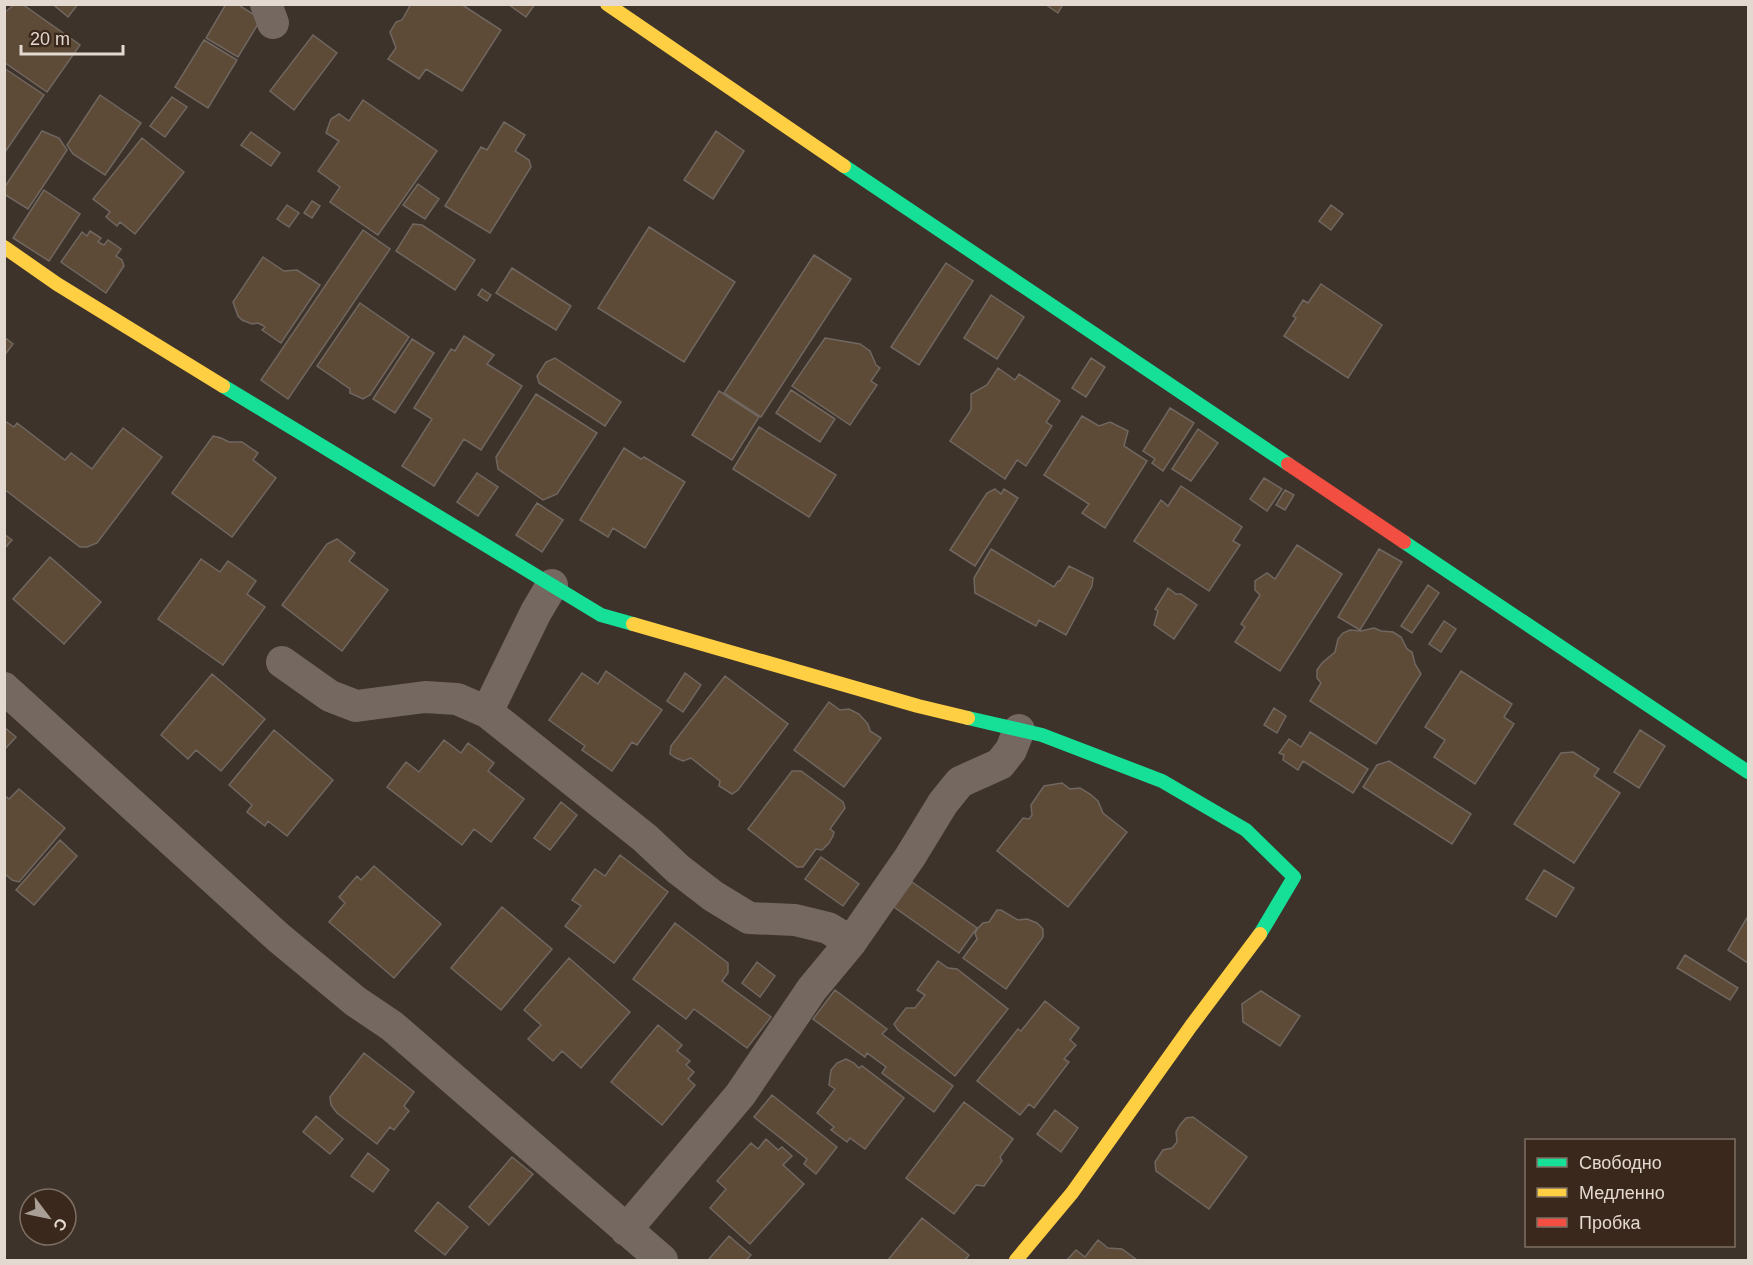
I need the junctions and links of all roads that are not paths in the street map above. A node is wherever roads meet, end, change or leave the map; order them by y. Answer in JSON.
{"nodes":[{"id":1,"x":608,"y":4,"type":"edge"},
{"id":2,"x":4,"y":247,"type":"edge"},
{"id":3,"x":552,"y":585,"type":"junction"},
{"id":4,"x":282,"y":662,"type":"dead end"},
{"id":5,"x":4,"y":688,"type":"edge"},
{"id":6,"x":487,"y":712,"type":"junction"},
{"id":7,"x":1019,"y":730,"type":"junction"},
{"id":8,"x":1749,"y":772,"type":"edge"},
{"id":9,"x":851,"y":942,"type":"junction"},
{"id":10,"x":626,"y":1230,"type":"junction"},
{"id":11,"x":662,"y":1260,"type":"edge"},
{"id":12,"x":1016,"y":1260,"type":"edge"}],
"edges":[{"from":1,"to":8,"type":"street"},
{"from":2,"to":3,"type":"street"},
{"from":3,"to":6,"type":"street"},
{"from":3,"to":7,"type":"street"},
{"from":4,"to":6,"type":"street"},
{"from":5,"to":10,"type":"street"},
{"from":6,"to":9,"type":"street"},
{"from":7,"to":9,"type":"street"},
{"from":7,"to":12,"type":"street"},
{"from":9,"to":10,"type":"street"},
{"from":10,"to":11,"type":"street"}]}
